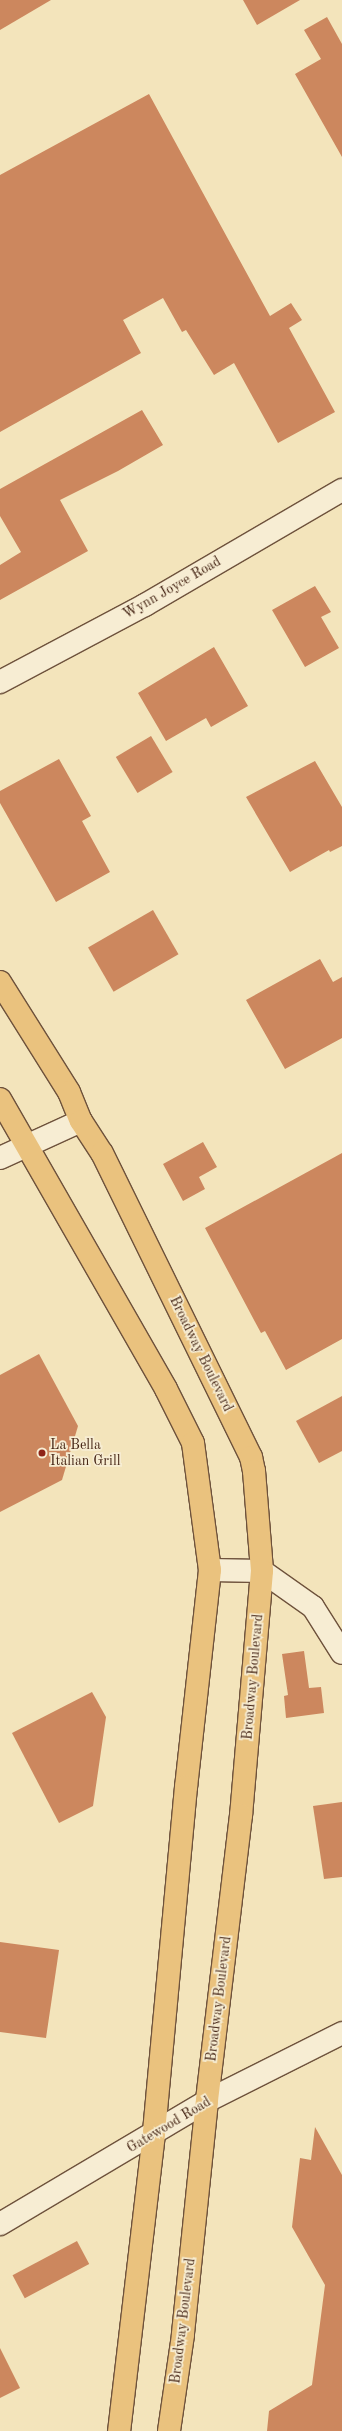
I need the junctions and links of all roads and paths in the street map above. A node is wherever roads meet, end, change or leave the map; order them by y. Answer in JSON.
{"nodes":[{"id":1,"x":342,"y":490,"type":"edge"},
{"id":2,"x":0,"y":682,"type":"edge"},
{"id":3,"x":0,"y":982,"type":"edge"},
{"id":4,"x":0,"y":1099,"type":"edge"},
{"id":5,"x":82,"y":1121,"type":"junction"},
{"id":6,"x":27,"y":1145,"type":"junction"},
{"id":7,"x":0,"y":1158,"type":"edge"},
{"id":8,"x":210,"y":1570,"type":"junction"},
{"id":9,"x":262,"y":1571,"type":"junction"},
{"id":10,"x":342,"y":1653,"type":"edge"},
{"id":11,"x":342,"y":2033,"type":"edge"},
{"id":12,"x":207,"y":2101,"type":"junction"},
{"id":13,"x":154,"y":2134,"type":"junction"},
{"id":14,"x":0,"y":2224,"type":"edge"},
{"id":15,"x":119,"y":2431,"type":"edge"},
{"id":16,"x":169,"y":2431,"type":"edge"}],
"edges":[{"from":1,"to":2,"type":"street","name":"Wynn Joyce Road"},
{"from":3,"to":5,"type":"main road","name":"Broadway Boulevard"},
{"from":4,"to":6,"type":"main road"},
{"from":5,"to":6,"type":"street"},
{"from":5,"to":9,"type":"main road","name":"Broadway Boulevard"},
{"from":6,"to":7,"type":"street"},
{"from":6,"to":8,"type":"main road"},
{"from":8,"to":9,"type":"street"},
{"from":8,"to":13,"type":"main road"},
{"from":9,"to":10,"type":"street"},
{"from":9,"to":12,"type":"main road","name":"Broadway Boulevard"},
{"from":11,"to":12,"type":"street","name":"Gatewood Road"},
{"from":12,"to":13,"type":"street","name":"Gatewood Road"},
{"from":12,"to":16,"type":"main road","name":"Broadway Boulevard"},
{"from":13,"to":14,"type":"street","name":"Gatewood Road"},
{"from":13,"to":15,"type":"main road"}]}
